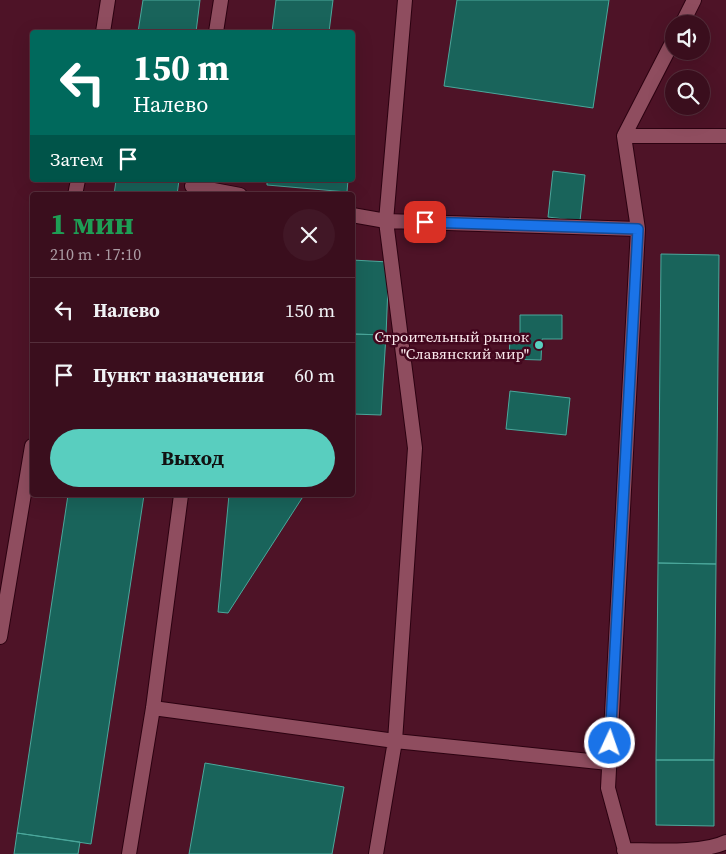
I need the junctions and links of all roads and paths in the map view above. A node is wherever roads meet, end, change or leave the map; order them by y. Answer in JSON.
{"nodes":[{"id":1,"x":108,"y":0,"type":"edge"},
{"id":2,"x":221,"y":0,"type":"edge"},
{"id":3,"x":405,"y":0,"type":"edge"},
{"id":4,"x":694,"y":0,"type":"edge"},
{"id":5,"x":686,"y":15,"type":"edge"},
{"id":6,"x":103,"y":30,"type":"edge"},
{"id":7,"x":216,"y":30,"type":"edge"},
{"id":8,"x":665,"y":56,"type":"edge"},
{"id":9,"x":624,"y":136,"type":"junction"},
{"id":10,"x":726,"y":136,"type":"edge"},
{"id":11,"x":192,"y":187,"type":"edge"},
{"id":12,"x":222,"y":192,"type":"edge"},
{"id":13,"x":355,"y":216,"type":"edge"},
{"id":14,"x":386,"y":221,"type":"junction"},
{"id":15,"x":638,"y":229,"type":"junction"},
{"id":16,"x":30,"y":458,"type":"edge"},
{"id":17,"x":181,"y":497,"type":"edge"},
{"id":18,"x":0,"y":637,"type":"edge"},
{"id":19,"x":153,"y":708,"type":"junction"},
{"id":20,"x":395,"y":740,"type":"junction"},
{"id":21,"x":608,"y":763,"type":"junction"},
{"id":22,"x":726,"y":842,"type":"edge"},
{"id":23,"x":625,"y":852,"type":"edge"},
{"id":24,"x":129,"y":854,"type":"edge"},
{"id":25,"x":376,"y":854,"type":"edge"}],
"edges":[{"from":1,"to":6,"type":"street"},
{"from":2,"to":7,"type":"street"},
{"from":3,"to":14,"type":"street"},
{"from":4,"to":5,"type":"street"},
{"from":8,"to":9,"type":"street"},
{"from":9,"to":10,"type":"street"},
{"from":9,"to":15,"type":"street"},
{"from":11,"to":12,"type":"street"},
{"from":13,"to":14,"type":"street"},
{"from":14,"to":15,"type":"street"},
{"from":14,"to":20,"type":"street"},
{"from":15,"to":21,"type":"street"},
{"from":16,"to":18,"type":"street"},
{"from":17,"to":19,"type":"street"},
{"from":19,"to":20,"type":"street"},
{"from":19,"to":24,"type":"street"},
{"from":20,"to":21,"type":"street"},
{"from":20,"to":25,"type":"street"},
{"from":21,"to":23,"type":"street"},
{"from":22,"to":23,"type":"street"}]}
